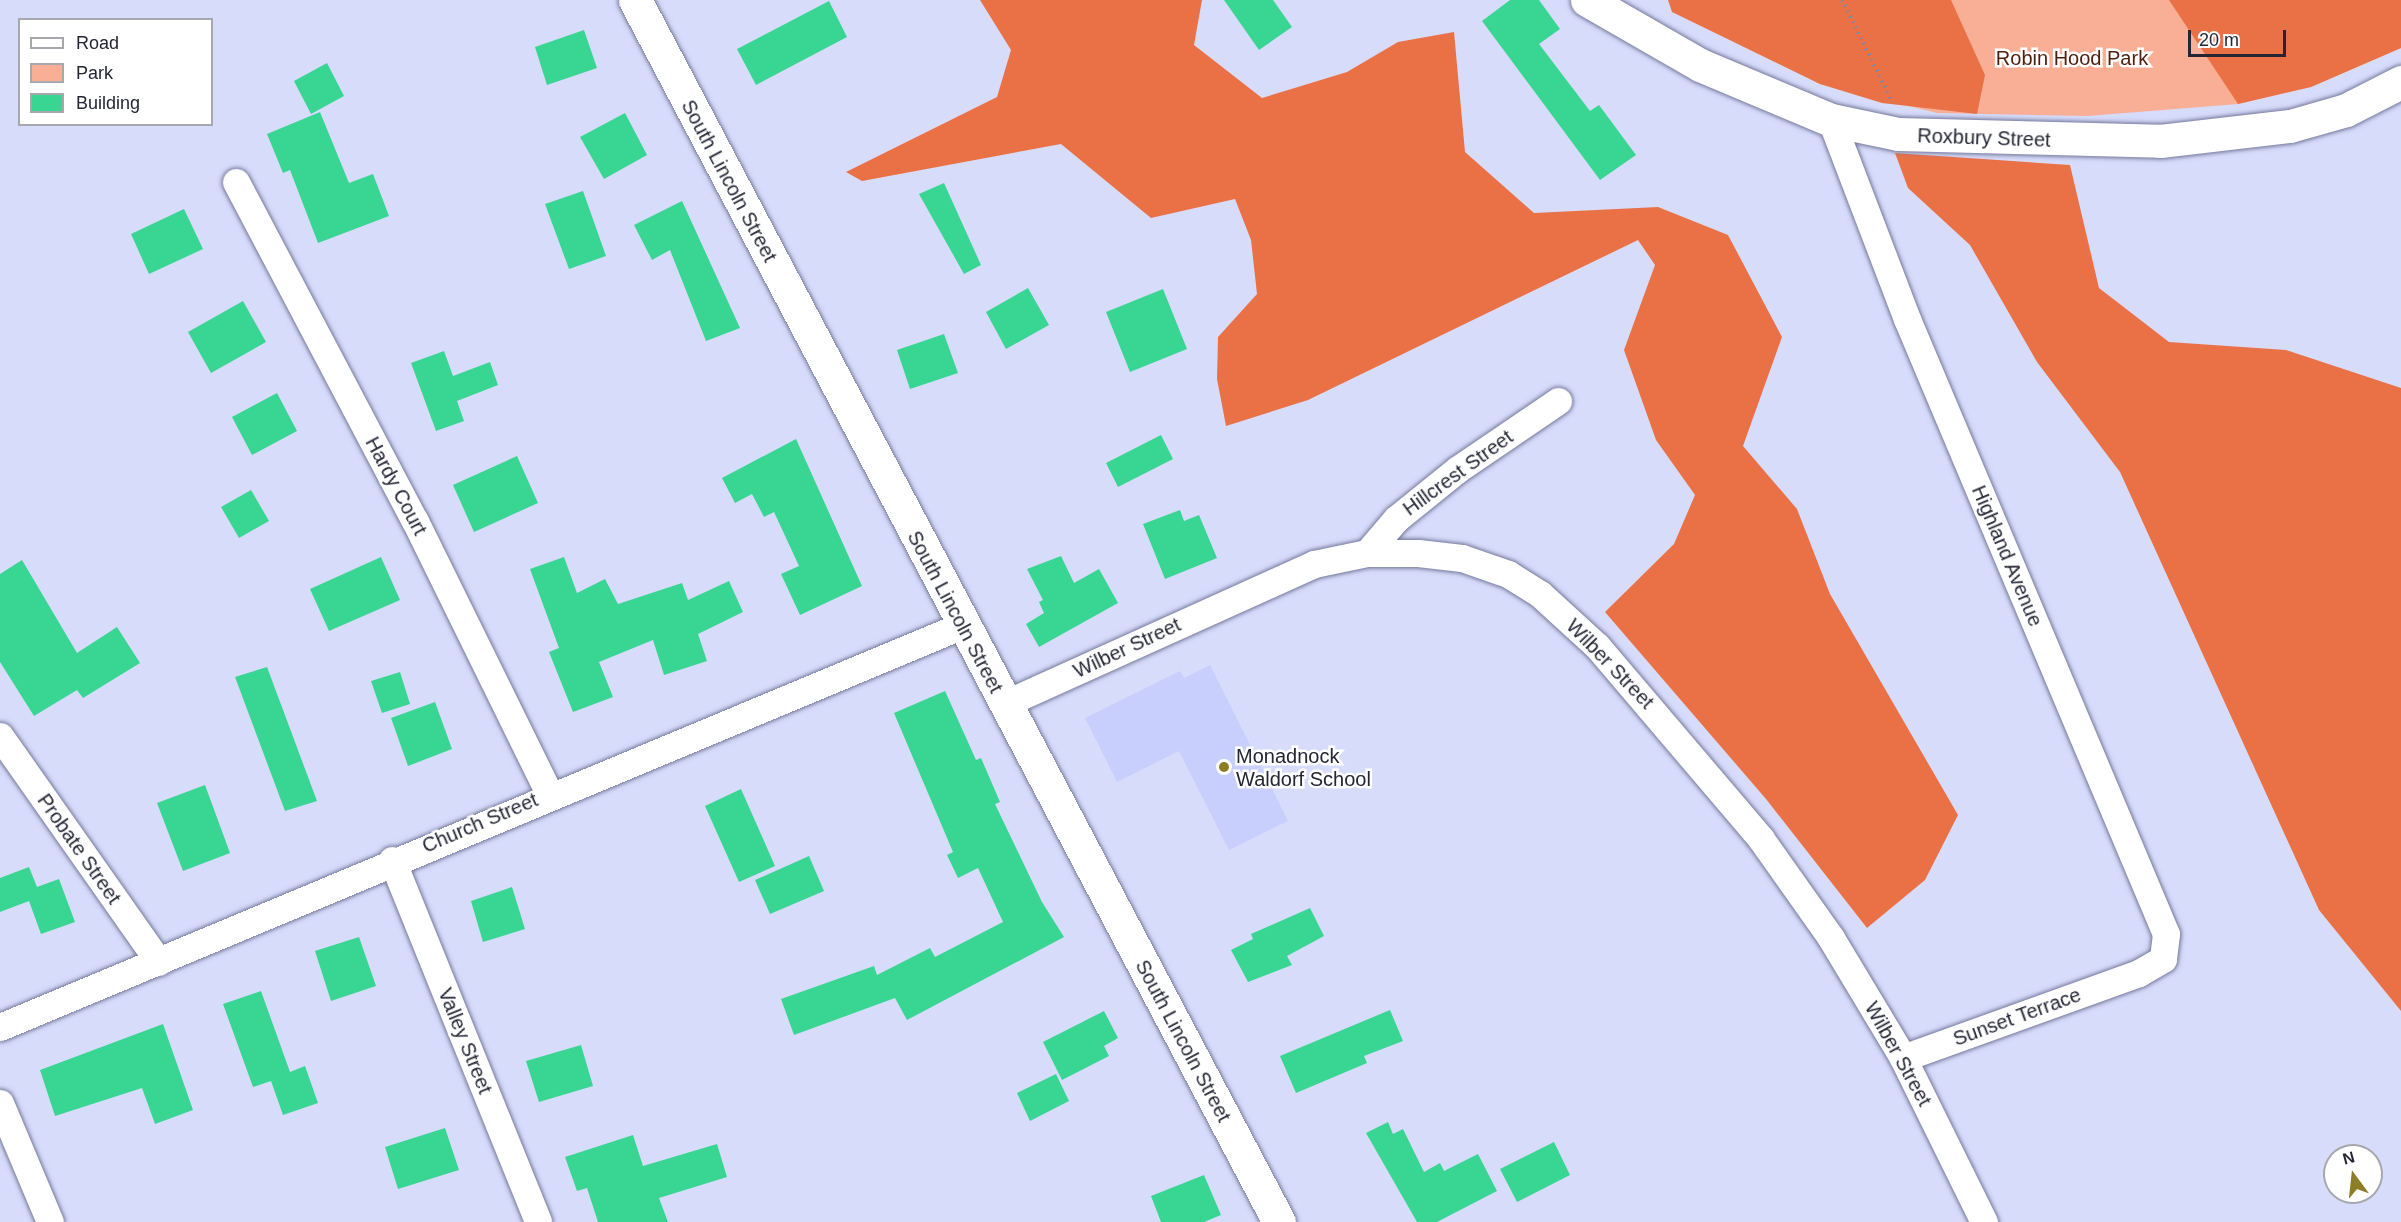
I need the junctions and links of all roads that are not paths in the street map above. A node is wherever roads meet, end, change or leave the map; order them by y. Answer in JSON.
{"nodes":[{"id":1,"x":635,"y":0,"type":"edge"},
{"id":2,"x":1587,"y":0,"type":"edge"},
{"id":3,"x":2401,"y":82,"type":"edge"},
{"id":4,"x":1831,"y":120,"type":"junction"},
{"id":5,"x":236,"y":182,"type":"dead end"},
{"id":6,"x":1558,"y":402,"type":"dead end"},
{"id":7,"x":1367,"y":553,"type":"junction"},
{"id":8,"x":963,"y":625,"type":"junction"},
{"id":9,"x":1004,"y":704,"type":"junction"},
{"id":10,"x":0,"y":736,"type":"edge"},
{"id":11,"x":549,"y":793,"type":"junction"},
{"id":12,"x":392,"y":860,"type":"junction"},
{"id":13,"x":159,"y":962,"type":"junction"},
{"id":14,"x":2132,"y":976,"type":"joint"},
{"id":15,"x":0,"y":1027,"type":"edge"},
{"id":16,"x":1903,"y":1058,"type":"junction"},
{"id":17,"x":0,"y":1102,"type":"edge"},
{"id":18,"x":50,"y":1222,"type":"edge"},
{"id":19,"x":538,"y":1222,"type":"edge"},
{"id":20,"x":1278,"y":1222,"type":"edge"},
{"id":21,"x":1984,"y":1222,"type":"edge"}],
"edges":[{"from":1,"to":8,"type":"street","name":"South Lincoln Street"},
{"from":2,"to":4,"type":"street","name":"Roxbury Street"},
{"from":3,"to":4,"type":"street","name":"Roxbury Street"},
{"from":4,"to":14,"type":"street","name":"Highland Avenue"},
{"from":5,"to":11,"type":"street","name":"Hardy Court"},
{"from":6,"to":7,"type":"street","name":"Hillcrest Street"},
{"from":7,"to":9,"type":"street","name":"Wilber Street"},
{"from":7,"to":16,"type":"street","name":"Wilber Street"},
{"from":8,"to":9,"type":"street","name":"South Lincoln Street"},
{"from":8,"to":11,"type":"street","name":"Church Street"},
{"from":9,"to":20,"type":"street","name":"South Lincoln Street"},
{"from":10,"to":13,"type":"street","name":"Probate Street"},
{"from":11,"to":12,"type":"street","name":"Church Street"},
{"from":12,"to":13,"type":"street","name":"Church Street"},
{"from":12,"to":19,"type":"street","name":"Valley Street"},
{"from":13,"to":15,"type":"street","name":"Church Street"},
{"from":14,"to":16,"type":"street","name":"Sunset Terrace"},
{"from":16,"to":21,"type":"street","name":"Wilber Street"},
{"from":17,"to":18,"type":"street"}]}
